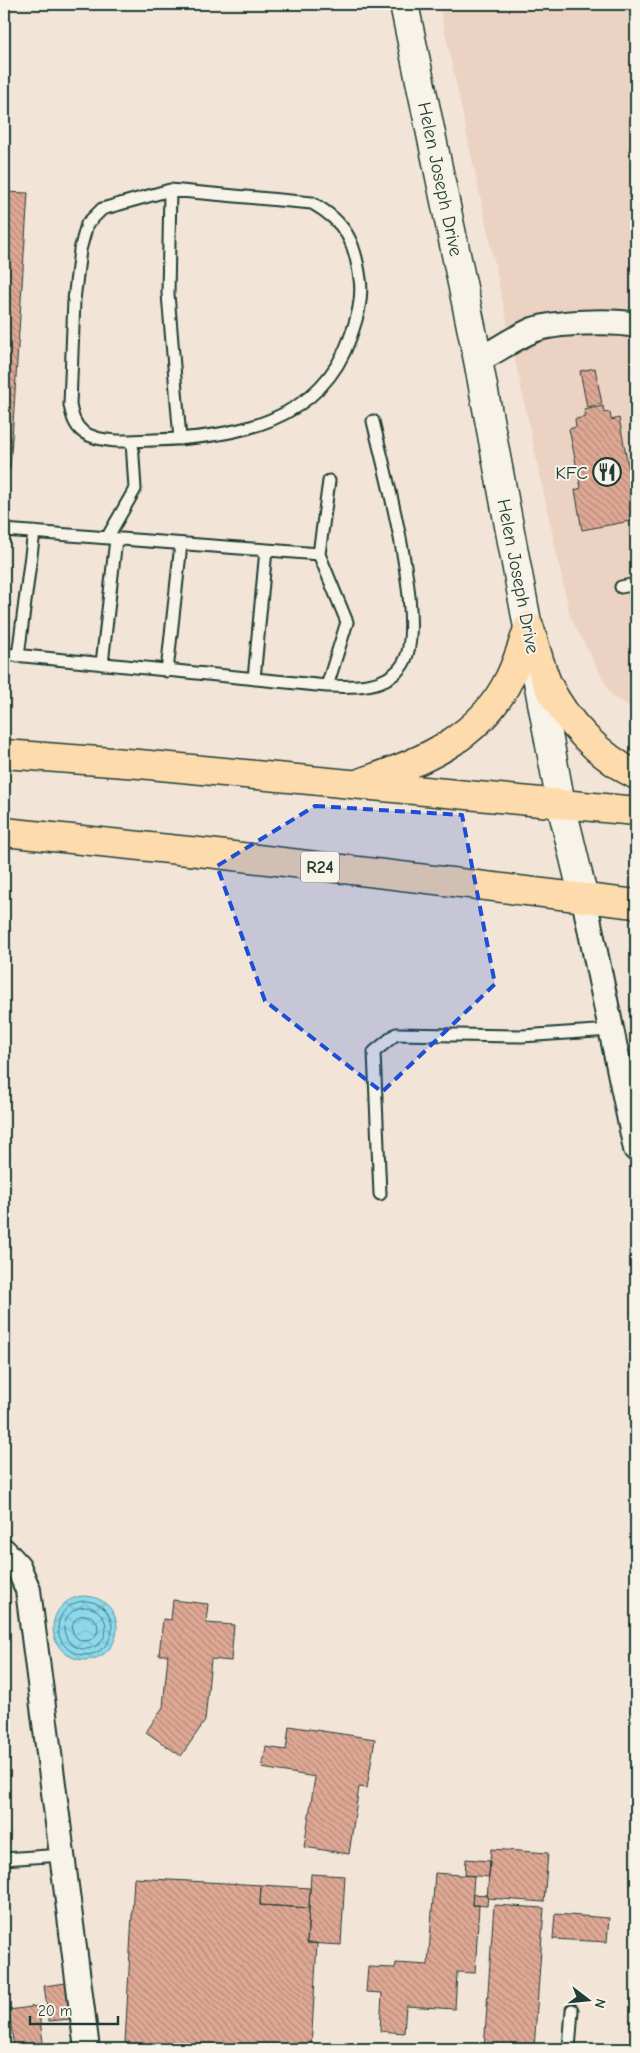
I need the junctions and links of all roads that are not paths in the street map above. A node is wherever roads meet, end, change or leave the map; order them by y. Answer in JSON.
{"nodes":[{"id":1,"x":404,"y":4,"type":"edge"},
{"id":2,"x":170,"y":190,"type":"junction"},
{"id":3,"x":636,"y":325,"type":"edge"},
{"id":4,"x":478,"y":360,"type":"junction"},
{"id":5,"x":373,"y":421,"type":"dead end"},
{"id":6,"x":180,"y":440,"type":"junction"},
{"id":7,"x":132,"y":441,"type":"junction"},
{"id":8,"x":329,"y":480,"type":"dead end"},
{"id":9,"x":4,"y":530,"type":"edge"},
{"id":10,"x":34,"y":532,"type":"junction"},
{"id":11,"x":112,"y":538,"type":"junction"},
{"id":12,"x":181,"y":544,"type":"junction"},
{"id":13,"x":266,"y":550,"type":"junction"},
{"id":14,"x":319,"y":554,"type":"junction"},
{"id":15,"x":636,"y":584,"type":"edge"},
{"id":16,"x":621,"y":588,"type":"dead end"},
{"id":17,"x":529,"y":626,"type":"junction"},
{"id":18,"x":4,"y":654,"type":"edge"},
{"id":19,"x":18,"y":656,"type":"junction"},
{"id":20,"x":102,"y":664,"type":"junction"},
{"id":21,"x":167,"y":671,"type":"junction"},
{"id":22,"x":254,"y":679,"type":"junction"},
{"id":23,"x":327,"y":686,"type":"junction"},
{"id":24,"x":4,"y":754,"type":"edge"},
{"id":25,"x":636,"y":775,"type":"edge"},
{"id":26,"x":354,"y":785,"type":"junction"},
{"id":27,"x":561,"y":804,"type":"junction"},
{"id":28,"x":636,"y":811,"type":"edge"},
{"id":29,"x":4,"y":832,"type":"edge"},
{"id":30,"x":584,"y":899,"type":"junction"},
{"id":31,"x":636,"y":904,"type":"edge"},
{"id":32,"x":612,"y":1030,"type":"junction"},
{"id":33,"x":636,"y":1149,"type":"edge"},
{"id":34,"x":380,"y":1194,"type":"dead end"},
{"id":35,"x":4,"y":1551,"type":"edge"},
{"id":36,"x":62,"y":1855,"type":"junction"},
{"id":37,"x":4,"y":1859,"type":"edge"},
{"id":38,"x":572,"y":2010,"type":"dead end"},
{"id":39,"x":87,"y":2049,"type":"edge"},
{"id":40,"x":569,"y":2049,"type":"edge"}],
"edges":[{"from":1,"to":4,"type":"street","name":"Helen Joseph Drive"},
{"from":2,"to":6,"type":"lane"},
{"from":2,"to":6,"type":"lane"},
{"from":2,"to":7,"type":"lane"},
{"from":3,"to":4,"type":"street"},
{"from":4,"to":17,"type":"street","name":"Helen Joseph Drive"},
{"from":5,"to":23,"type":"lane"},
{"from":6,"to":7,"type":"lane"},
{"from":7,"to":11,"type":"lane"},
{"from":8,"to":14,"type":"lane"},
{"from":9,"to":10,"type":"lane"},
{"from":10,"to":11,"type":"lane"},
{"from":10,"to":19,"type":"lane"},
{"from":11,"to":12,"type":"lane"},
{"from":11,"to":20,"type":"lane"},
{"from":12,"to":13,"type":"lane"},
{"from":12,"to":21,"type":"lane"},
{"from":13,"to":14,"type":"lane"},
{"from":13,"to":22,"type":"lane"},
{"from":14,"to":23,"type":"lane"},
{"from":15,"to":16,"type":"lane"},
{"from":17,"to":25,"type":"main road"},
{"from":17,"to":26,"type":"main road"},
{"from":17,"to":27,"type":"street","name":"Helen Joseph Drive"},
{"from":18,"to":19,"type":"lane"},
{"from":19,"to":20,"type":"lane"},
{"from":20,"to":21,"type":"lane"},
{"from":21,"to":22,"type":"lane"},
{"from":22,"to":23,"type":"lane"},
{"from":24,"to":26,"type":"main road"},
{"from":26,"to":27,"type":"main road"},
{"from":27,"to":28,"type":"main road"},
{"from":27,"to":30,"type":"street","name":"Helen Joseph Drive"},
{"from":29,"to":30,"type":"main road","number":"R24"},
{"from":30,"to":31,"type":"main road","number":"R24"},
{"from":30,"to":32,"type":"street","name":"Helen Joseph Drive"},
{"from":32,"to":33,"type":"street","name":"Helen Joseph Drive"},
{"from":32,"to":34,"type":"lane"},
{"from":35,"to":36,"type":"street"},
{"from":36,"to":37,"type":"lane"},
{"from":36,"to":39,"type":"street"},
{"from":38,"to":40,"type":"lane"}]}
